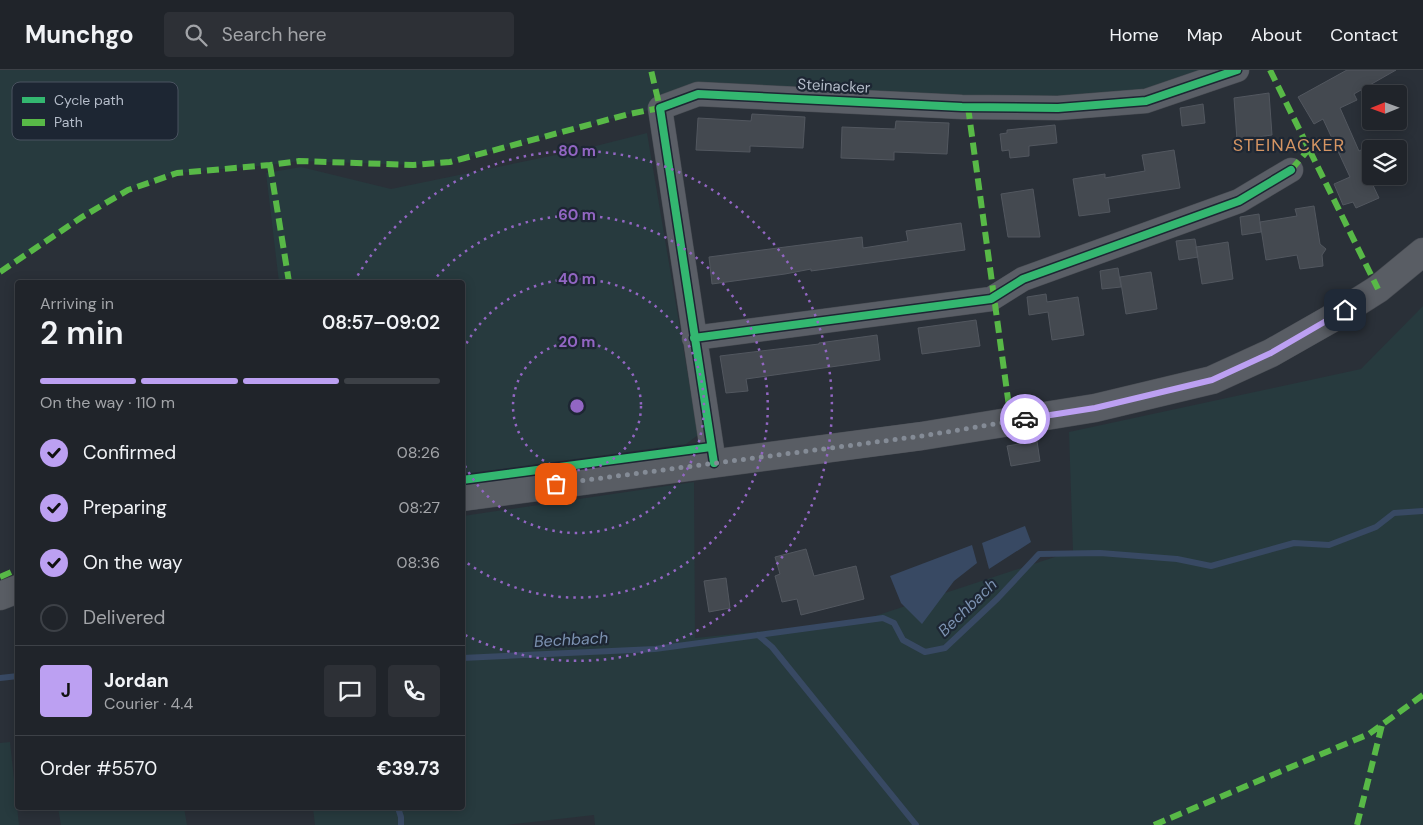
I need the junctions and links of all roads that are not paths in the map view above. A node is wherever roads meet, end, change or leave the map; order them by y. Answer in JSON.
{"nodes":[{"id":1,"x":1237,"y":70,"type":"edge"},
{"id":2,"x":1291,"y":170,"type":"dead end"},
{"id":3,"x":1423,"y":252,"type":"edge"},
{"id":4,"x":694,"y":338,"type":"junction"},
{"id":5,"x":714,"y":463,"type":"junction"},
{"id":6,"x":465,"y":497,"type":"edge"},
{"id":7,"x":15,"y":589,"type":"edge"},
{"id":8,"x":0,"y":596,"type":"edge"}],
"edges":[{"from":1,"to":4,"type":"street","name":"Steinacker"},
{"from":2,"to":4,"type":"street"},
{"from":3,"to":5,"type":"main road"},
{"from":4,"to":5,"type":"street","name":"Steinacker"},
{"from":5,"to":6,"type":"main road"},
{"from":7,"to":8,"type":"main road"}]}
